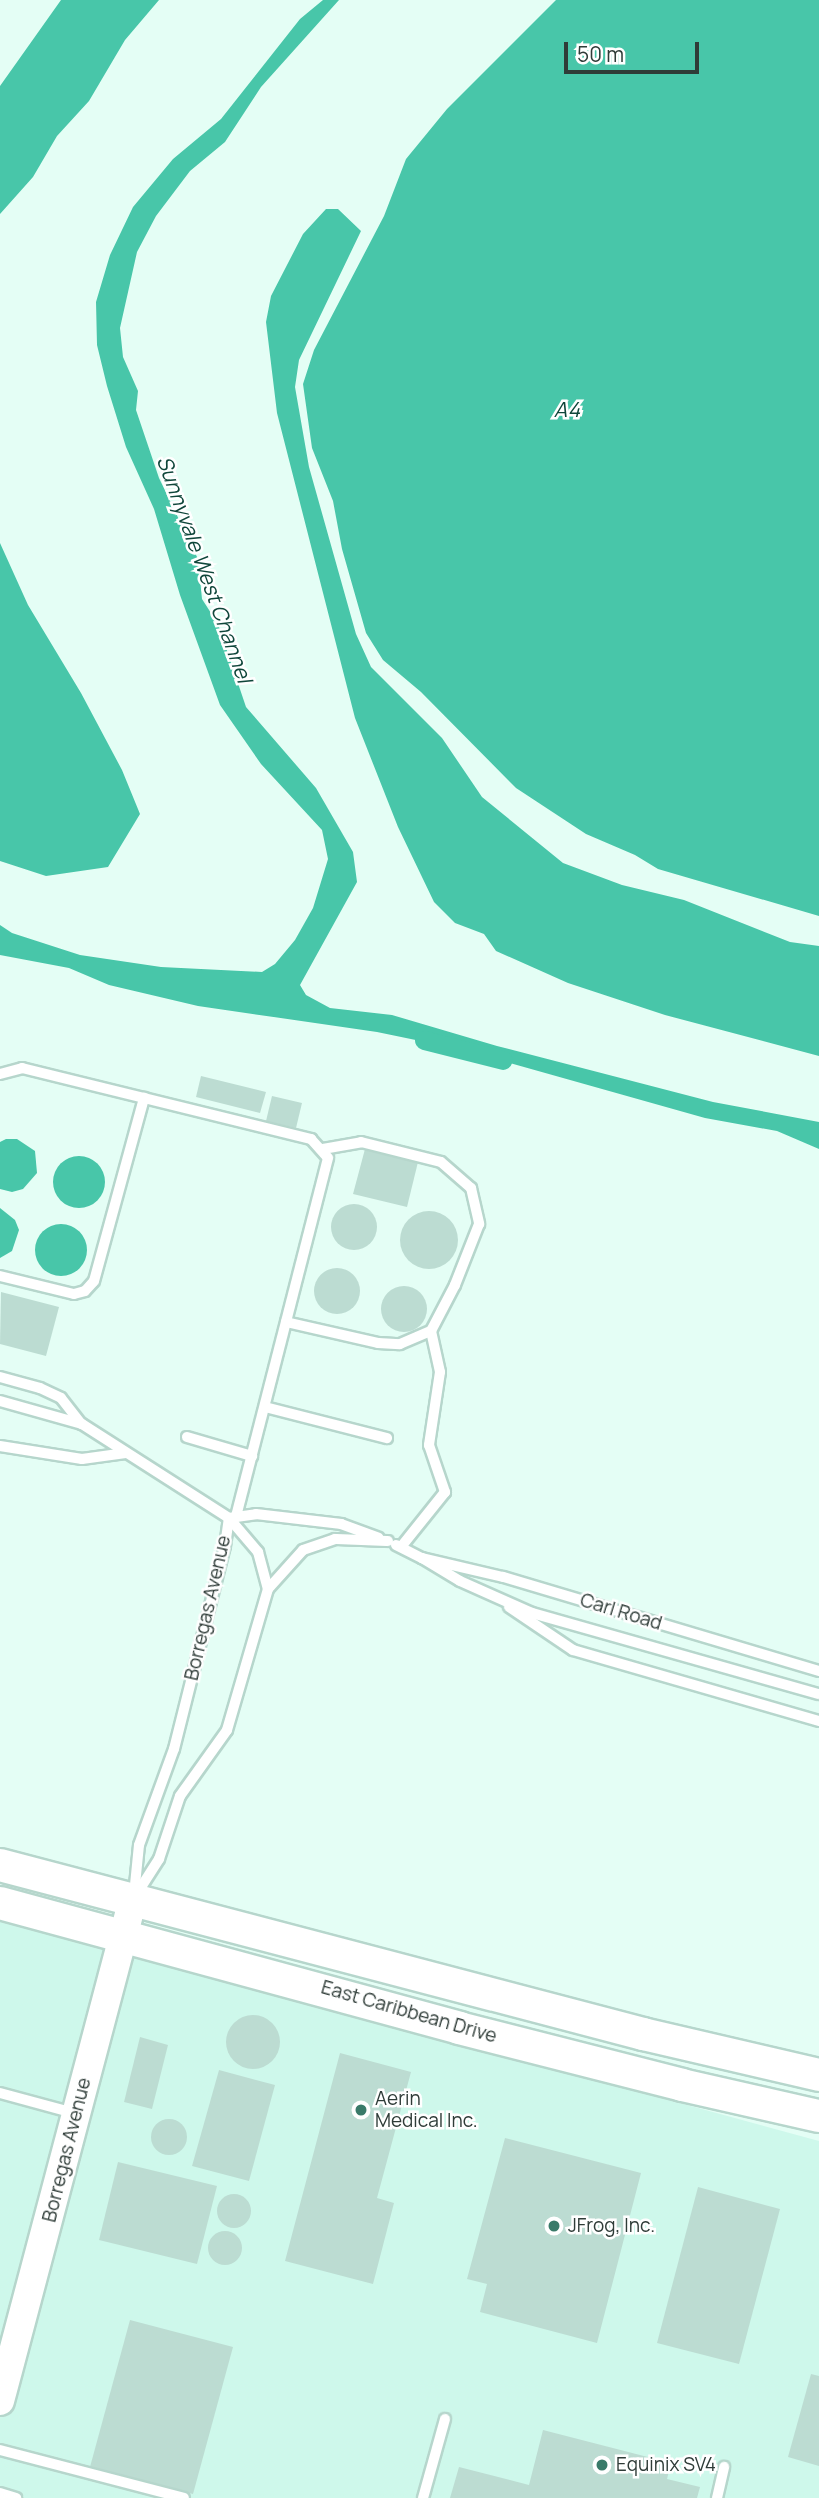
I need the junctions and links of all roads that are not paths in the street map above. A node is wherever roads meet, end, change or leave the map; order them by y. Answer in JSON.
{"nodes":[{"id":1,"x":0,"y":1074,"type":"edge"},
{"id":2,"x":144,"y":1098,"type":"junction"},
{"id":3,"x":323,"y":1149,"type":"junction"},
{"id":4,"x":0,"y":1276,"type":"edge"},
{"id":5,"x":286,"y":1322,"type":"junction"},
{"id":6,"x":430,"y":1331,"type":"junction"},
{"id":7,"x":0,"y":1377,"type":"edge"},
{"id":8,"x":0,"y":1401,"type":"edge"},
{"id":9,"x":265,"y":1407,"type":"junction"},
{"id":10,"x":82,"y":1424,"type":"junction"},
{"id":11,"x":187,"y":1437,"type":"dead end"},
{"id":12,"x":387,"y":1438,"type":"dead end"},
{"id":13,"x":0,"y":1446,"type":"edge"},
{"id":14,"x":127,"y":1452,"type":"junction"},
{"id":15,"x":252,"y":1456,"type":"junction"},
{"id":16,"x":232,"y":1518,"type":"junction"},
{"id":17,"x":388,"y":1541,"type":"junction"},
{"id":18,"x":401,"y":1547,"type":"junction"},
{"id":19,"x":422,"y":1558,"type":"junction"},
{"id":20,"x":268,"y":1589,"type":"junction"},
{"id":21,"x":494,"y":1596,"type":"junction"},
{"id":22,"x":819,"y":1671,"type":"edge"},
{"id":23,"x":819,"y":1694,"type":"edge"},
{"id":24,"x":819,"y":1721,"type":"edge"},
{"id":25,"x":0,"y":1865,"type":"edge"},
{"id":26,"x":133,"y":1899,"type":"junction"},
{"id":27,"x":0,"y":1903,"type":"edge"},
{"id":28,"x":123,"y":1935,"type":"junction"},
{"id":29,"x":819,"y":2075,"type":"edge"},
{"id":30,"x":0,"y":2093,"type":"edge"},
{"id":31,"x":76,"y":2113,"type":"junction"},
{"id":32,"x":819,"y":2116,"type":"edge"},
{"id":33,"x":1,"y":2395,"type":"edge"},
{"id":34,"x":445,"y":2419,"type":"dead end"},
{"id":35,"x":0,"y":2450,"type":"edge"},
{"id":36,"x":724,"y":2467,"type":"dead end"},
{"id":37,"x":0,"y":2493,"type":"edge"},
{"id":38,"x":16,"y":2498,"type":"edge"},
{"id":39,"x":184,"y":2498,"type":"edge"},
{"id":40,"x":423,"y":2498,"type":"edge"},
{"id":41,"x":717,"y":2498,"type":"edge"}],
"edges":[{"from":1,"to":2,"type":"lane"},
{"from":2,"to":3,"type":"lane"},
{"from":2,"to":4,"type":"lane"},
{"from":3,"to":5,"type":"lane","name":"Borregas Avenue"},
{"from":3,"to":6,"type":"lane"},
{"from":5,"to":6,"type":"lane"},
{"from":5,"to":9,"type":"lane","name":"Borregas Avenue"},
{"from":6,"to":18,"type":"lane"},
{"from":7,"to":10,"type":"lane"},
{"from":8,"to":10,"type":"lane"},
{"from":9,"to":12,"type":"lane"},
{"from":9,"to":15,"type":"lane","name":"Borregas Avenue"},
{"from":10,"to":14,"type":"lane"},
{"from":11,"to":15,"type":"lane"},
{"from":13,"to":14,"type":"lane"},
{"from":14,"to":16,"type":"lane"},
{"from":15,"to":16,"type":"lane","name":"Borregas Avenue"},
{"from":16,"to":17,"type":"lane","name":"Carl Road"},
{"from":16,"to":20,"type":"lane"},
{"from":16,"to":26,"type":"lane","name":"Borregas Avenue"},
{"from":17,"to":18,"type":"lane","name":"Carl Road"},
{"from":17,"to":20,"type":"lane","name":"Borregas Avenue"},
{"from":18,"to":19,"type":"lane","name":"Carl Road"},
{"from":19,"to":21,"type":"lane","name":"Carl Road"},
{"from":19,"to":22,"type":"lane","name":"Carl Road"},
{"from":20,"to":26,"type":"lane","name":"Borregas Avenue"},
{"from":21,"to":23,"type":"lane","name":"Carl Road"},
{"from":21,"to":24,"type":"lane","name":"Carl Road"},
{"from":25,"to":26,"type":"main road","name":"East Caribbean Drive"},
{"from":26,"to":28,"type":"street","name":"Borregas Avenue"},
{"from":26,"to":29,"type":"main road","name":"East Caribbean Drive"},
{"from":27,"to":28,"type":"main road","name":"East Caribbean Drive"},
{"from":28,"to":31,"type":"street","name":"Borregas Avenue"},
{"from":28,"to":32,"type":"main road","name":"East Caribbean Drive"},
{"from":30,"to":31,"type":"lane"},
{"from":31,"to":33,"type":"street","name":"Borregas Avenue"},
{"from":34,"to":40,"type":"lane"},
{"from":35,"to":39,"type":"lane"},
{"from":36,"to":41,"type":"lane"},
{"from":37,"to":38,"type":"lane"}]}
